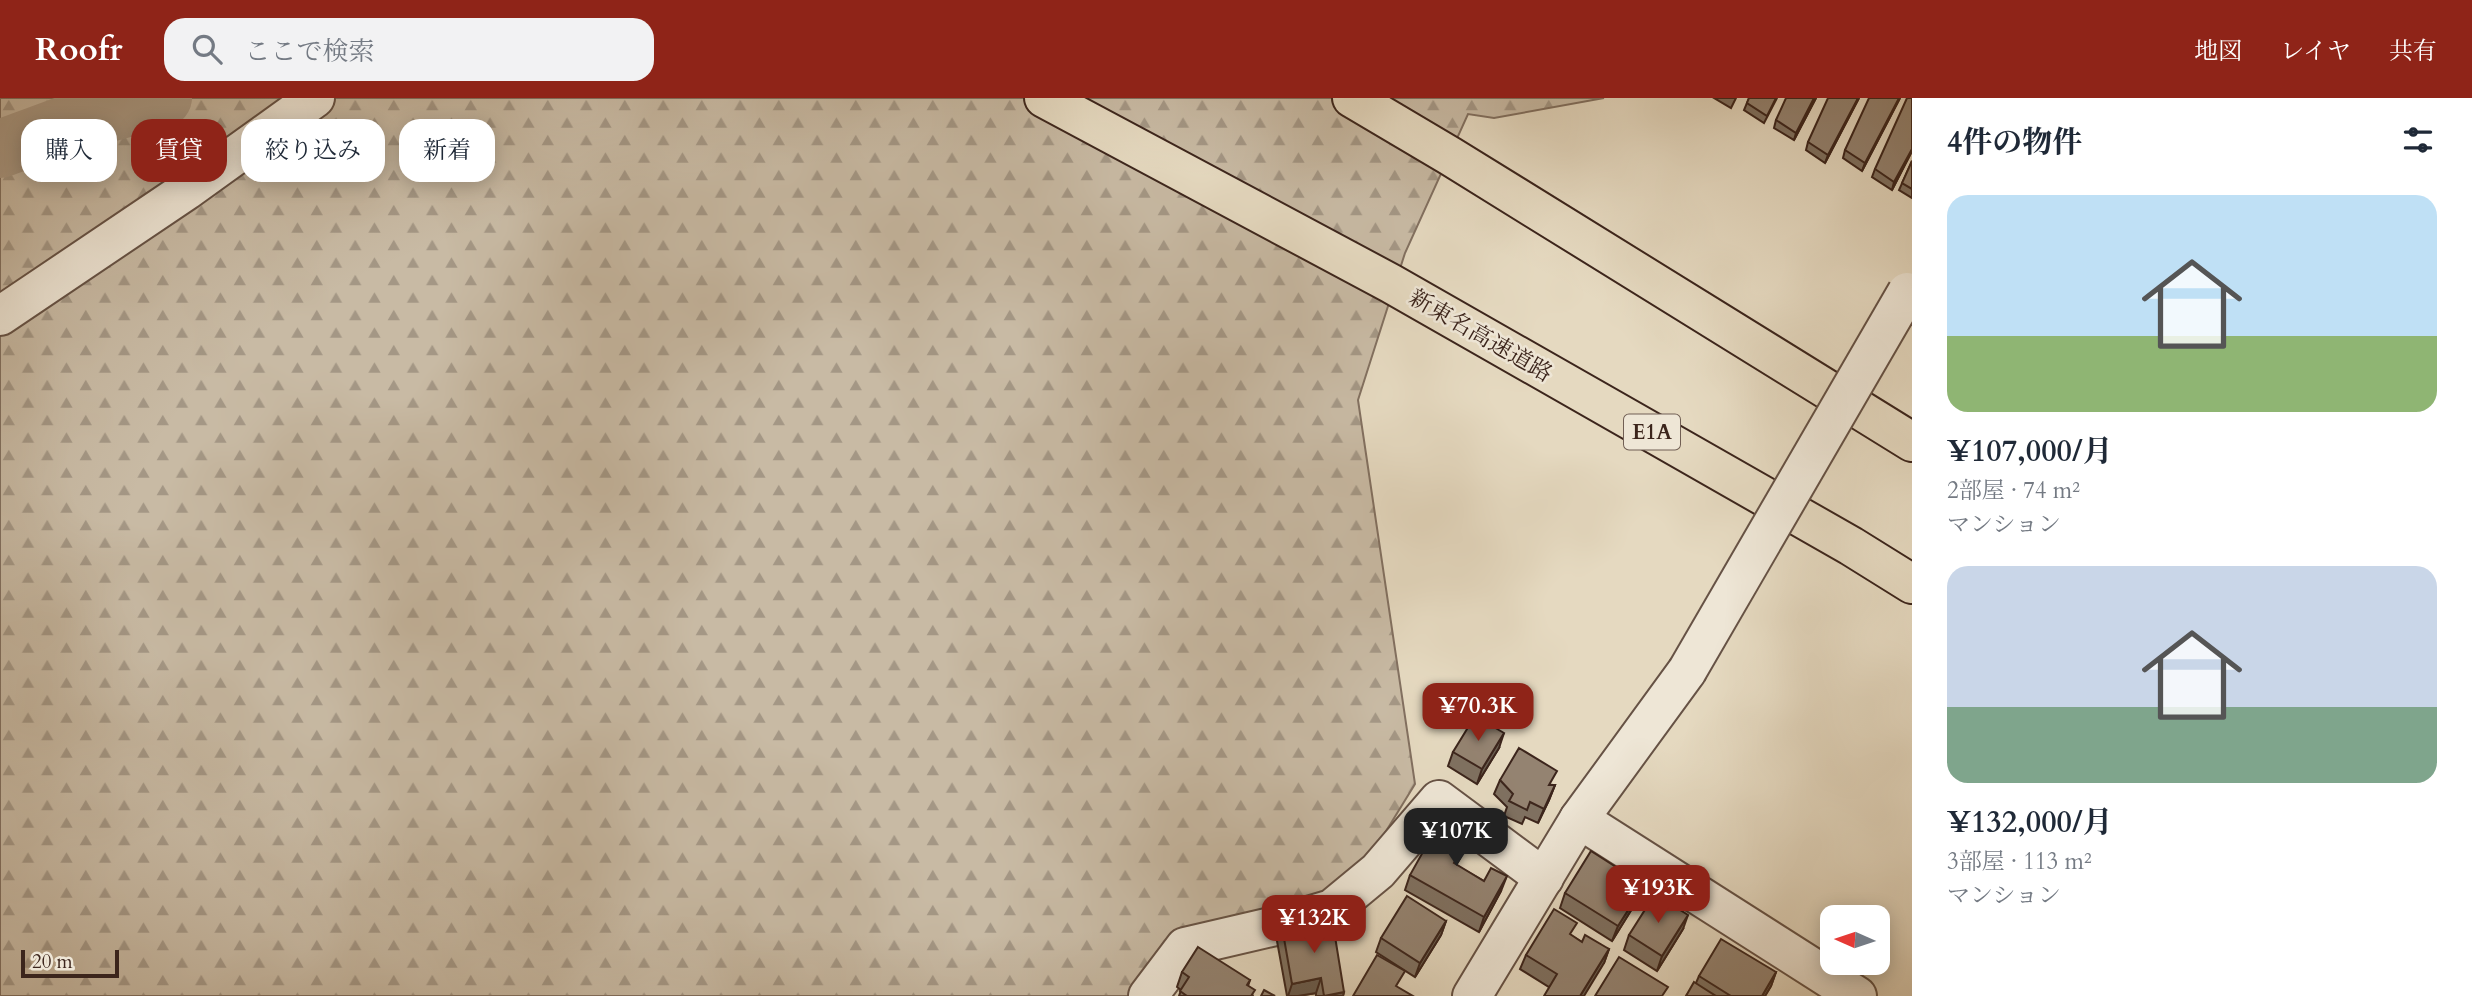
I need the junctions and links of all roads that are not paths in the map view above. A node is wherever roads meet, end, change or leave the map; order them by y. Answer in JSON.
{"nodes":[{"id":1,"x":314,"y":98,"type":"edge"},
{"id":2,"x":1044,"y":98,"type":"edge"},
{"id":3,"x":1352,"y":98,"type":"edge"},
{"id":4,"x":1910,"y":287,"type":"edge"},
{"id":5,"x":0,"y":316,"type":"edge"},
{"id":6,"x":1912,"y":442,"type":"edge"},
{"id":7,"x":1912,"y":584,"type":"edge"},
{"id":8,"x":1579,"y":819,"type":"junction"},
{"id":9,"x":1544,"y":878,"type":"junction"},
{"id":10,"x":1148,"y":996,"type":"edge"},
{"id":11,"x":1472,"y":996,"type":"edge"},
{"id":12,"x":1857,"y":996,"type":"edge"}],
"edges":[{"from":1,"to":5,"type":"street"},
{"from":2,"to":7,"type":"highway","name":"新東名高速道路","number":"E1A"},
{"from":3,"to":6,"type":"highway"},
{"from":4,"to":8,"type":"street","bridge":true},
{"from":8,"to":9,"type":"street"},
{"from":8,"to":12,"type":"street"},
{"from":9,"to":10,"type":"street"},
{"from":9,"to":11,"type":"street"}]}
